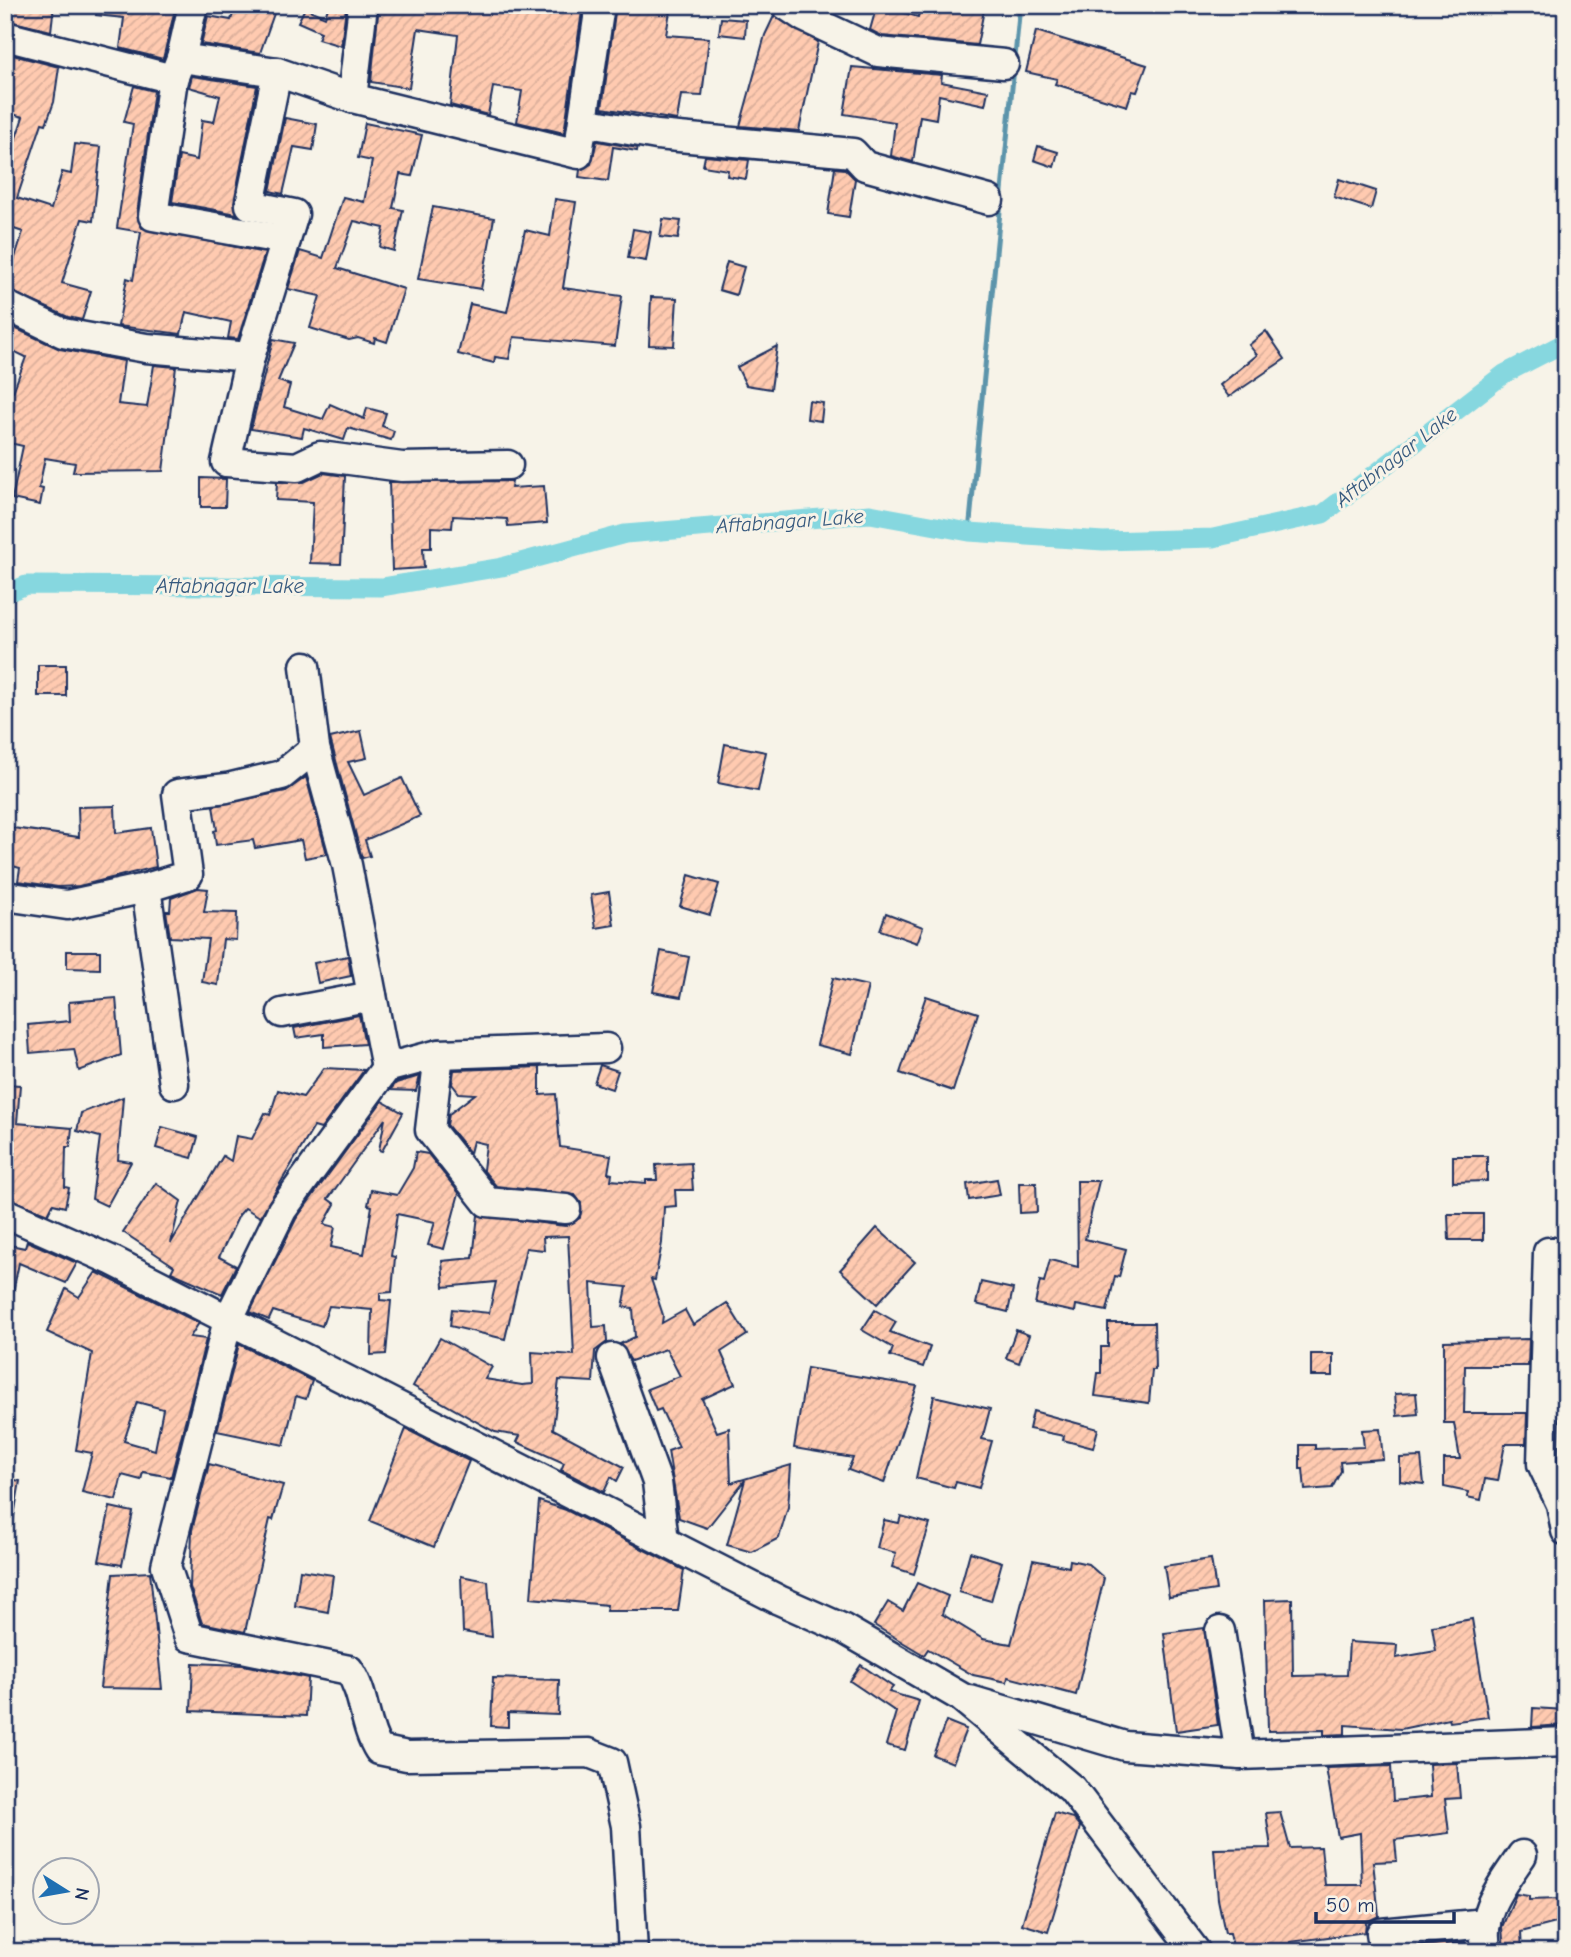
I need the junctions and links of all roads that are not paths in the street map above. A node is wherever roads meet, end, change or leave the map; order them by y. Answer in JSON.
{"nodes":[{"id":1,"x":193,"y":5,"type":"edge"},
{"id":2,"x":363,"y":5,"type":"edge"},
{"id":3,"x":600,"y":5,"type":"edge"},
{"id":4,"x":786,"y":5,"type":"edge"},
{"id":5,"x":5,"y":36,"type":"edge"},
{"id":6,"x":1004,"y":64,"type":"dead end"},
{"id":7,"x":177,"y":69,"type":"junction"},
{"id":8,"x":277,"y":72,"type":"junction"},
{"id":9,"x":352,"y":98,"type":"junction"},
{"id":10,"x":583,"y":122,"type":"junction"},
{"id":11,"x":989,"y":200,"type":"dead end"},
{"id":12,"x":286,"y":240,"type":"junction"},
{"id":13,"x":5,"y":305,"type":"edge"},
{"id":14,"x":250,"y":357,"type":"junction"},
{"id":15,"x":508,"y":465,"type":"dead end"},
{"id":16,"x":305,"y":666,"type":"dead end"},
{"id":17,"x":314,"y":748,"type":"junction"},
{"id":18,"x":146,"y":888,"type":"junction"},
{"id":19,"x":5,"y":896,"type":"edge"},
{"id":20,"x":372,"y":996,"type":"junction"},
{"id":21,"x":282,"y":1013,"type":"dead end"},
{"id":22,"x":606,"y":1048,"type":"dead end"},
{"id":23,"x":439,"y":1054,"type":"junction"},
{"id":24,"x":386,"y":1068,"type":"junction"},
{"id":25,"x":174,"y":1084,"type":"dead end"},
{"id":26,"x":566,"y":1209,"type":"dead end"},
{"id":27,"x":5,"y":1213,"type":"edge"},
{"id":28,"x":1566,"y":1252,"type":"edge"},
{"id":29,"x":228,"y":1320,"type":"junction"},
{"id":30,"x":612,"y":1358,"type":"dead end"},
{"id":31,"x":1566,"y":1531,"type":"edge"},
{"id":32,"x":664,"y":1541,"type":"junction"},
{"id":33,"x":1220,"y":1631,"type":"dead end"},
{"id":34,"x":961,"y":1697,"type":"junction"},
{"id":35,"x":1566,"y":1742,"type":"edge"},
{"id":36,"x":1240,"y":1755,"type":"junction"},
{"id":37,"x":1522,"y":1855,"type":"dead end"},
{"id":38,"x":1486,"y":1923,"type":"junction"},
{"id":39,"x":633,"y":1952,"type":"edge"},
{"id":40,"x":1196,"y":1952,"type":"edge"},
{"id":41,"x":1384,"y":1952,"type":"edge"},
{"id":42,"x":1487,"y":1952,"type":"edge"}],
"edges":[{"from":1,"to":7,"type":"street"},
{"from":2,"to":9,"type":"street"},
{"from":3,"to":10,"type":"street"},
{"from":4,"to":6,"type":"street"},
{"from":5,"to":7,"type":"street"},
{"from":7,"to":8,"type":"street"},
{"from":7,"to":12,"type":"street"},
{"from":8,"to":9,"type":"street"},
{"from":8,"to":12,"type":"street"},
{"from":9,"to":10,"type":"street"},
{"from":10,"to":11,"type":"street"},
{"from":12,"to":14,"type":"street"},
{"from":13,"to":14,"type":"street"},
{"from":14,"to":15,"type":"street"},
{"from":16,"to":17,"type":"street"},
{"from":17,"to":18,"type":"street"},
{"from":17,"to":20,"type":"street"},
{"from":18,"to":19,"type":"street"},
{"from":18,"to":25,"type":"street"},
{"from":20,"to":21,"type":"street"},
{"from":20,"to":24,"type":"street"},
{"from":22,"to":23,"type":"street"},
{"from":23,"to":24,"type":"street"},
{"from":23,"to":26,"type":"street"},
{"from":24,"to":29,"type":"street"},
{"from":27,"to":29,"type":"street"},
{"from":28,"to":31,"type":"street"},
{"from":29,"to":32,"type":"street"},
{"from":29,"to":39,"type":"street"},
{"from":30,"to":32,"type":"street"},
{"from":32,"to":34,"type":"street"},
{"from":33,"to":36,"type":"street"},
{"from":34,"to":36,"type":"street"},
{"from":34,"to":40,"type":"street"},
{"from":35,"to":36,"type":"street"},
{"from":37,"to":38,"type":"street"},
{"from":38,"to":41,"type":"street"},
{"from":38,"to":42,"type":"street"}]}
